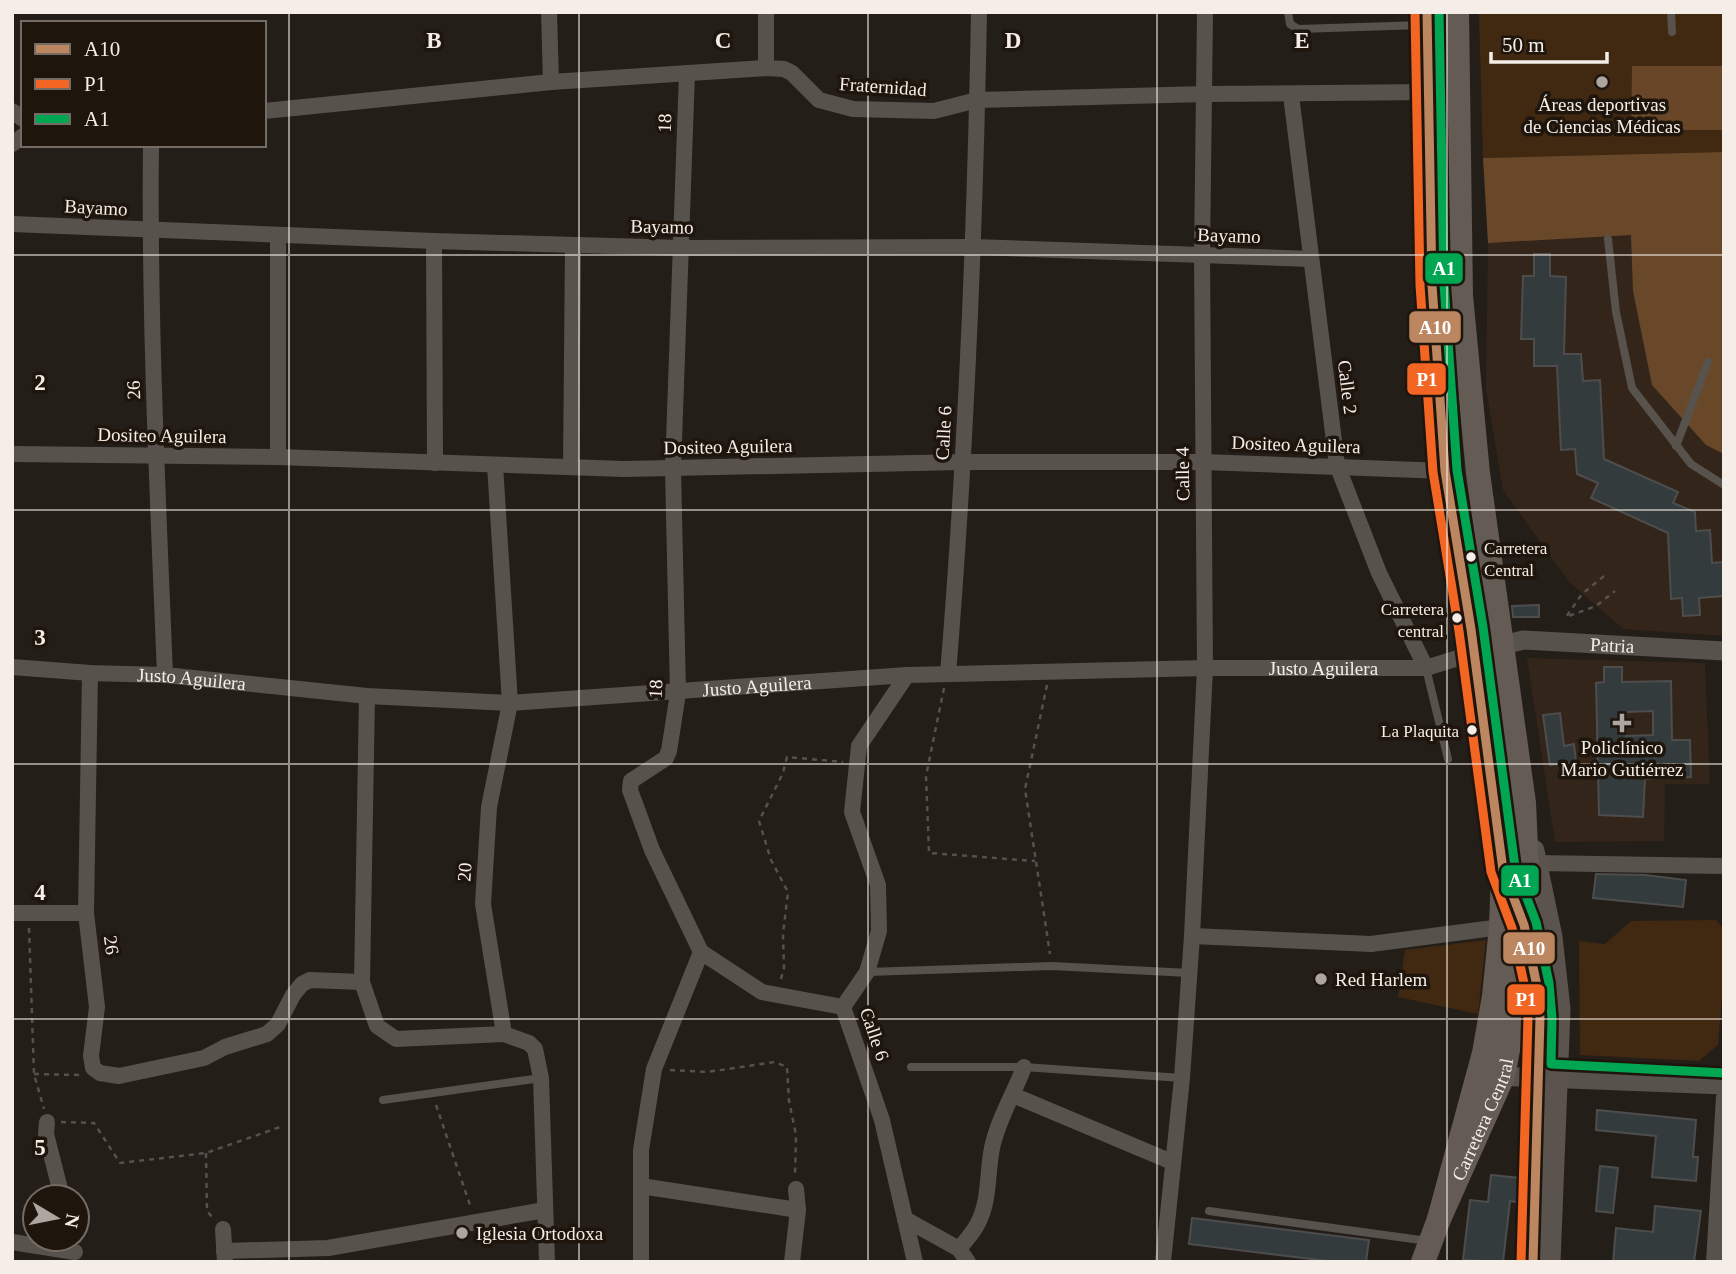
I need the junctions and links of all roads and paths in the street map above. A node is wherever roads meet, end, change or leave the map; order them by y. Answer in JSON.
{"nodes":[{"id":1,"x":549,"y":12,"type":"edge"},
{"id":2,"x":766,"y":12,"type":"edge"},
{"id":3,"x":979,"y":12,"type":"edge"},
{"id":4,"x":1205,"y":12,"type":"edge"},
{"id":5,"x":1288,"y":12,"type":"edge"},
{"id":6,"x":1457,"y":12,"type":"edge"},
{"id":7,"x":1671,"y":12,"type":"edge"},
{"id":8,"x":1427,"y":18,"type":"edge"},
{"id":9,"x":1672,"y":32,"type":"dead end"},
{"id":10,"x":766,"y":68,"type":"junction"},
{"id":11,"x":687,"y":73,"type":"junction"},
{"id":12,"x":551,"y":82,"type":"junction"},
{"id":13,"x":1428,"y":92,"type":"junction"},
{"id":14,"x":1205,"y":94,"type":"junction"},
{"id":15,"x":1291,"y":94,"type":"junction"},
{"id":16,"x":977,"y":100,"type":"junction"},
{"id":17,"x":266,"y":111,"type":"edge"},
{"id":18,"x":150,"y":147,"type":"edge"},
{"id":19,"x":12,"y":224,"type":"edge"},
{"id":20,"x":150,"y":230,"type":"junction"},
{"id":21,"x":278,"y":236,"type":"junction"},
{"id":22,"x":1608,"y":239,"type":"dead end"},
{"id":23,"x":434,"y":241,"type":"junction"},
{"id":24,"x":573,"y":244,"type":"junction"},
{"id":25,"x":681,"y":247,"type":"junction"},
{"id":26,"x":973,"y":247,"type":"junction"},
{"id":27,"x":1202,"y":255,"type":"junction"},
{"id":28,"x":1311,"y":259,"type":"junction"},
{"id":29,"x":1708,"y":362,"type":"dead end"},
{"id":30,"x":1676,"y":446,"type":"junction"},
{"id":31,"x":12,"y":454,"type":"edge"},
{"id":32,"x":156,"y":457,"type":"junction"},
{"id":33,"x":278,"y":457,"type":"junction"},
{"id":34,"x":963,"y":461,"type":"junction"},
{"id":35,"x":1203,"y":462,"type":"junction"},
{"id":36,"x":435,"y":463,"type":"junction"},
{"id":37,"x":495,"y":465,"type":"junction"},
{"id":38,"x":1337,"y":465,"type":"junction"},
{"id":39,"x":571,"y":467,"type":"junction"},
{"id":40,"x":673,"y":468,"type":"junction"},
{"id":41,"x":1445,"y":471,"type":"junction"},
{"id":42,"x":1724,"y":485,"type":"edge"},
{"id":43,"x":1604,"y":576,"type":"dead end"},
{"id":44,"x":1615,"y":592,"type":"dead end"},
{"id":45,"x":1500,"y":645,"type":"junction"},
{"id":46,"x":1724,"y":651,"type":"edge"},
{"id":47,"x":1474,"y":653,"type":"junction"},
{"id":48,"x":12,"y":667,"type":"edge"},
{"id":49,"x":1205,"y":668,"type":"junction"},
{"id":50,"x":1426,"y":668,"type":"junction"},
{"id":51,"x":1050,"y":672,"type":"junction"},
{"id":52,"x":90,"y":673,"type":"junction"},
{"id":53,"x":947,"y":674,"type":"junction"},
{"id":54,"x":165,"y":675,"type":"junction"},
{"id":55,"x":907,"y":675,"type":"junction"},
{"id":56,"x":678,"y":693,"type":"junction"},
{"id":57,"x":367,"y":696,"type":"junction"},
{"id":58,"x":510,"y":703,"type":"junction"},
{"id":59,"x":1448,"y":759,"type":"dead end"},
{"id":60,"x":857,"y":763,"type":"junction"},
{"id":61,"x":1524,"y":803,"type":"junction"},
{"id":62,"x":1035,"y":862,"type":"junction"},
{"id":63,"x":1535,"y":863,"type":"junction"},
{"id":64,"x":1724,"y":866,"type":"edge"},
{"id":65,"x":20,"y":913,"type":"edge"},
{"id":66,"x":86,"y":913,"type":"junction"},
{"id":67,"x":1513,"y":926,"type":"junction"},
{"id":68,"x":1192,"y":936,"type":"junction"},
{"id":69,"x":701,"y":952,"type":"junction"},
{"id":70,"x":1052,"y":966,"type":"junction"},
{"id":71,"x":867,"y":972,"type":"junction"},
{"id":72,"x":1189,"y":973,"type":"junction"},
{"id":73,"x":362,"y":982,"type":"junction"},
{"id":74,"x":777,"y":995,"type":"junction"},
{"id":75,"x":844,"y":1006,"type":"junction"},
{"id":76,"x":504,"y":1034,"type":"junction"},
{"id":77,"x":911,"y":1067,"type":"dead end"},
{"id":78,"x":1024,"y":1067,"type":"junction"},
{"id":79,"x":653,"y":1069,"type":"junction"},
{"id":80,"x":34,"y":1074,"type":"junction"},
{"id":81,"x":82,"y":1075,"type":"dead end"},
{"id":82,"x":1491,"y":1076,"type":"junction"},
{"id":83,"x":1547,"y":1077,"type":"junction"},
{"id":84,"x":541,"y":1078,"type":"junction"},
{"id":85,"x":1182,"y":1078,"type":"junction"},
{"id":86,"x":1724,"y":1085,"type":"edge"},
{"id":87,"x":431,"y":1092,"type":"junction"},
{"id":88,"x":1013,"y":1095,"type":"junction"},
{"id":89,"x":1724,"y":1097,"type":"edge"},
{"id":90,"x":383,"y":1100,"type":"dead end"},
{"id":91,"x":47,"y":1122,"type":"junction"},
{"id":92,"x":283,"y":1126,"type":"dead end"},
{"id":93,"x":206,"y":1153,"type":"junction"},
{"id":94,"x":1172,"y":1162,"type":"junction"},
{"id":95,"x":58,"y":1183,"type":"edge"},
{"id":96,"x":641,"y":1186,"type":"junction"},
{"id":97,"x":796,"y":1189,"type":"joint"},
{"id":98,"x":544,"y":1210,"type":"junction"},
{"id":99,"x":798,"y":1210,"type":"junction"},
{"id":100,"x":1209,"y":1211,"type":"dead end"},
{"id":101,"x":905,"y":1219,"type":"junction"},
{"id":102,"x":477,"y":1223,"type":"junction"},
{"id":103,"x":223,"y":1228,"type":"joint"},
{"id":104,"x":1431,"y":1241,"type":"edge"},
{"id":105,"x":224,"y":1256,"type":"edge"},
{"id":106,"x":963,"y":1256,"type":"edge"},
{"id":107,"x":547,"y":1262,"type":"edge"},
{"id":108,"x":641,"y":1262,"type":"edge"},
{"id":109,"x":792,"y":1262,"type":"edge"},
{"id":110,"x":915,"y":1262,"type":"edge"},
{"id":111,"x":1163,"y":1262,"type":"edge"},
{"id":112,"x":1533,"y":1262,"type":"edge"},
{"id":113,"x":1549,"y":1262,"type":"edge"},
{"id":114,"x":1714,"y":1262,"type":"edge"}],
"edges":[{"from":1,"to":12,"type":"street"},
{"from":2,"to":10,"type":"street"},
{"from":3,"to":16,"type":"street","name":"Calle 6"},
{"from":4,"to":14,"type":"street","name":"Calle 4"},
{"from":5,"to":8,"type":"lane"},
{"from":6,"to":45,"type":"main road","name":"Carretera Central"},
{"from":7,"to":9,"type":"lane"},
{"from":8,"to":13,"type":"main road","name":"Carretera Central"},
{"from":10,"to":11,"type":"street","name":"Fraternidad"},
{"from":10,"to":16,"type":"street","name":"Fraternidad"},
{"from":11,"to":12,"type":"street","name":"Fraternidad"},
{"from":11,"to":25,"type":"street","name":"18"},
{"from":12,"to":17,"type":"street","name":"Fraternidad"},
{"from":13,"to":15,"type":"street","name":"Fraternidad"},
{"from":13,"to":41,"type":"main road","name":"Carretera Central"},
{"from":14,"to":15,"type":"street","name":"Fraternidad"},
{"from":14,"to":16,"type":"street","name":"Fraternidad"},
{"from":14,"to":27,"type":"street","name":"Calle 4"},
{"from":15,"to":28,"type":"street","name":"Calle 2"},
{"from":16,"to":26,"type":"street","name":"Calle 6"},
{"from":18,"to":20,"type":"street","name":"26"},
{"from":19,"to":20,"type":"street","name":"Bayamo"},
{"from":20,"to":21,"type":"street","name":"Bayamo"},
{"from":20,"to":32,"type":"street","name":"26"},
{"from":21,"to":23,"type":"street","name":"Bayamo"},
{"from":21,"to":33,"type":"street"},
{"from":22,"to":30,"type":"lane"},
{"from":23,"to":24,"type":"street","name":"Bayamo"},
{"from":23,"to":36,"type":"street"},
{"from":24,"to":25,"type":"street","name":"Bayamo"},
{"from":24,"to":39,"type":"street"},
{"from":25,"to":26,"type":"street","name":"Bayamo"},
{"from":25,"to":40,"type":"street","name":"18"},
{"from":26,"to":27,"type":"street","name":"Bayamo"},
{"from":26,"to":34,"type":"street","name":"Calle 6"},
{"from":27,"to":28,"type":"street","name":"Bayamo"},
{"from":27,"to":35,"type":"street","name":"Calle 4"},
{"from":28,"to":38,"type":"street","name":"Calle 2"},
{"from":29,"to":30,"type":"lane"},
{"from":30,"to":42,"type":"lane"},
{"from":31,"to":32,"type":"street","name":"Dositeo Aguilera"},
{"from":32,"to":33,"type":"street","name":"Dositeo Aguilera"},
{"from":32,"to":54,"type":"street","name":"26"},
{"from":33,"to":36,"type":"street","name":"Dositeo Aguilera"},
{"from":34,"to":35,"type":"street","name":"Dositeo Aguilera"},
{"from":34,"to":40,"type":"street","name":"Dositeo Aguilera"},
{"from":34,"to":53,"type":"street","name":"Calle 6"},
{"from":35,"to":38,"type":"street","name":"Dositeo Aguilera"},
{"from":35,"to":49,"type":"street","name":"Calle 4"},
{"from":36,"to":37,"type":"street","name":"Dositeo Aguilera"},
{"from":37,"to":39,"type":"street","name":"Dositeo Aguilera"},
{"from":37,"to":58,"type":"street","name":"20"},
{"from":38,"to":41,"type":"street","name":"Dositeo Aguilera"},
{"from":38,"to":50,"type":"street","name":"Calle 2"},
{"from":39,"to":40,"type":"street","name":"Dositeo Aguilera"},
{"from":40,"to":56,"type":"street","name":"18"},
{"from":41,"to":47,"type":"main road","name":"Carretera Central"},
{"from":43,"to":44,"type":"path"},
{"from":45,"to":46,"type":"street","name":"Patria"},
{"from":45,"to":47,"type":"street","name":"Justo Aguilera"},
{"from":45,"to":61,"type":"main road","name":"Carretera Central"},
{"from":47,"to":50,"type":"street","name":"Justo Aguilera"},
{"from":47,"to":67,"type":"main road","name":"Carretera Central"},
{"from":48,"to":52,"type":"street","name":"Justo Aguilera"},
{"from":49,"to":50,"type":"street","name":"Justo Aguilera"},
{"from":49,"to":51,"type":"street","name":"Justo Aguilera"},
{"from":49,"to":68,"type":"street","name":"Calle 4"},
{"from":50,"to":59,"type":"lane"},
{"from":51,"to":53,"type":"street","name":"Justo Aguilera"},
{"from":51,"to":62,"type":"path"},
{"from":52,"to":54,"type":"street","name":"Justo Aguilera"},
{"from":52,"to":66,"type":"street","name":"26"},
{"from":53,"to":55,"type":"street","name":"Justo Aguilera"},
{"from":53,"to":62,"type":"path"},
{"from":54,"to":57,"type":"street","name":"Justo Aguilera"},
{"from":55,"to":56,"type":"street","name":"Justo Aguilera"},
{"from":55,"to":60,"type":"street","name":"Calle 6"},
{"from":56,"to":58,"type":"street","name":"Justo Aguilera"},
{"from":56,"to":69,"type":"street","name":"18"},
{"from":57,"to":58,"type":"street","name":"Justo Aguilera"},
{"from":57,"to":73,"type":"street"},
{"from":58,"to":76,"type":"street","name":"20"},
{"from":60,"to":71,"type":"street","name":"Calle 6"},
{"from":60,"to":74,"type":"path"},
{"from":61,"to":63,"type":"main road"},
{"from":61,"to":67,"type":"main road","name":"Carretera Central"},
{"from":62,"to":70,"type":"path"},
{"from":63,"to":64,"type":"street"},
{"from":63,"to":83,"type":"main road"},
{"from":65,"to":66,"type":"street"},
{"from":65,"to":80,"type":"path"},
{"from":66,"to":73,"type":"street","name":"26"},
{"from":67,"to":68,"type":"street"},
{"from":67,"to":82,"type":"main road","name":"Carretera Central"},
{"from":67,"to":83,"type":"main road"},
{"from":68,"to":72,"type":"street","name":"Calle 4"},
{"from":69,"to":74,"type":"street"},
{"from":69,"to":79,"type":"street"},
{"from":70,"to":71,"type":"lane"},
{"from":70,"to":72,"type":"lane"},
{"from":71,"to":75,"type":"street","name":"Calle 6"},
{"from":72,"to":85,"type":"street","name":"Calle 4"},
{"from":73,"to":76,"type":"street"},
{"from":74,"to":75,"type":"street"},
{"from":75,"to":101,"type":"street","name":"Calle 6"},
{"from":76,"to":84,"type":"street"},
{"from":77,"to":78,"type":"lane"},
{"from":78,"to":85,"type":"lane"},
{"from":78,"to":88,"type":"street"},
{"from":79,"to":96,"type":"street"},
{"from":79,"to":97,"type":"path"},
{"from":80,"to":81,"type":"path"},
{"from":80,"to":91,"type":"path"},
{"from":82,"to":83,"type":"street"},
{"from":82,"to":104,"type":"main road","name":"Carretera Central"},
{"from":83,"to":86,"type":"street"},
{"from":83,"to":112,"type":"main road"},
{"from":83,"to":113,"type":"main road"},
{"from":84,"to":87,"type":"lane"},
{"from":84,"to":98,"type":"street"},
{"from":85,"to":94,"type":"street","name":"Calle 4"},
{"from":87,"to":90,"type":"lane"},
{"from":87,"to":102,"type":"path"},
{"from":88,"to":94,"type":"street"},
{"from":88,"to":106,"type":"street"},
{"from":89,"to":114,"type":"street"},
{"from":91,"to":93,"type":"path"},
{"from":91,"to":95,"type":"street"},
{"from":92,"to":93,"type":"path"},
{"from":93,"to":103,"type":"path"},
{"from":94,"to":111,"type":"street","name":"Calle 4"},
{"from":96,"to":99,"type":"street"},
{"from":96,"to":108,"type":"street"},
{"from":97,"to":99,"type":"street"},
{"from":98,"to":102,"type":"street"},
{"from":98,"to":107,"type":"street"},
{"from":99,"to":109,"type":"street"},
{"from":100,"to":104,"type":"lane"},
{"from":101,"to":106,"type":"street"},
{"from":101,"to":110,"type":"street","name":"Calle 6"},
{"from":102,"to":105,"type":"street"},
{"from":103,"to":105,"type":"street"}]}
